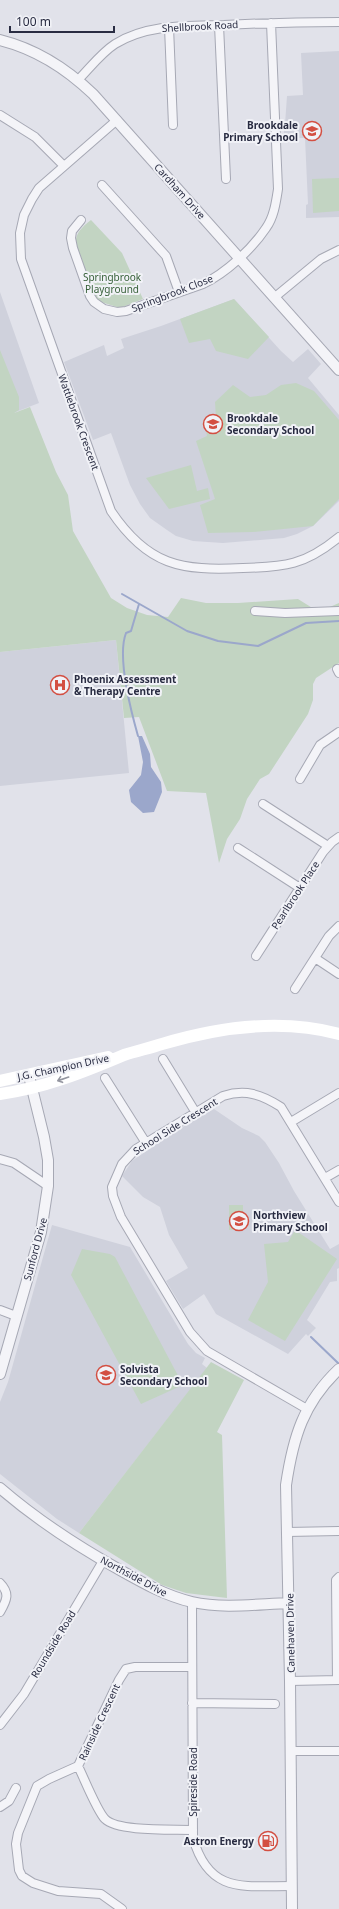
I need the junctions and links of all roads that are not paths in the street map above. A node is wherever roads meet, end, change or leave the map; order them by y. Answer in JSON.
{"nodes":[{"id":1,"x":339,"y":22,"type":"edge"},
{"id":2,"x":271,"y":23,"type":"junction"},
{"id":3,"x":219,"y":25,"type":"junction"},
{"id":4,"x":169,"y":27,"type":"junction"},
{"id":5,"x":0,"y":40,"type":"edge"},
{"id":6,"x":78,"y":80,"type":"junction"},
{"id":7,"x":0,"y":115,"type":"edge"},
{"id":8,"x":117,"y":120,"type":"junction"},
{"id":9,"x":173,"y":125,"type":"dead end"},
{"id":10,"x":64,"y":166,"type":"junction"},
{"id":11,"x":226,"y":179,"type":"dead end"},
{"id":12,"x":102,"y":185,"type":"dead end"},
{"id":13,"x":81,"y":220,"type":"dead end"},
{"id":14,"x":339,"y":250,"type":"edge"},
{"id":15,"x":240,"y":257,"type":"junction"},
{"id":16,"x":179,"y":292,"type":"junction"},
{"id":17,"x":275,"y":297,"type":"junction"},
{"id":18,"x":339,"y":370,"type":"edge"},
{"id":19,"x":339,"y":537,"type":"edge"},
{"id":20,"x":255,"y":611,"type":"dead end"},
{"id":21,"x":339,"y":611,"type":"edge"},
{"id":22,"x":339,"y":732,"type":"edge"},
{"id":23,"x":300,"y":779,"type":"dead end"},
{"id":24,"x":263,"y":804,"type":"dead end"},
{"id":25,"x":339,"y":838,"type":"edge"},
{"id":26,"x":328,"y":846,"type":"junction"},
{"id":27,"x":238,"y":848,"type":"dead end"},
{"id":28,"x":300,"y":888,"type":"junction"},
{"id":29,"x":339,"y":926,"type":"edge"},
{"id":30,"x":256,"y":956,"type":"dead end"},
{"id":31,"x":315,"y":958,"type":"junction"},
{"id":32,"x":339,"y":974,"type":"edge"},
{"id":33,"x":295,"y":990,"type":"dead end"},
{"id":34,"x":339,"y":1034,"type":"edge"},
{"id":35,"x":126,"y":1055,"type":"junction"},
{"id":36,"x":163,"y":1059,"type":"dead end"},
{"id":37,"x":29,"y":1074,"type":"junction"},
{"id":38,"x":105,"y":1078,"type":"dead end"},
{"id":39,"x":0,"y":1081,"type":"edge"},
{"id":40,"x":32,"y":1089,"type":"junction"},
{"id":41,"x":339,"y":1093,"type":"edge"},
{"id":42,"x":0,"y":1094,"type":"edge"},
{"id":43,"x":196,"y":1113,"type":"junction"},
{"id":44,"x":291,"y":1122,"type":"junction"},
{"id":45,"x":146,"y":1144,"type":"junction"},
{"id":46,"x":0,"y":1159,"type":"edge"},
{"id":47,"x":339,"y":1170,"type":"edge"},
{"id":48,"x":325,"y":1178,"type":"junction"},
{"id":49,"x":48,"y":1186,"type":"junction"},
{"id":50,"x":339,"y":1202,"type":"edge"},
{"id":51,"x":0,"y":1310,"type":"edge"},
{"id":52,"x":16,"y":1316,"type":"junction"},
{"id":53,"x":338,"y":1370,"type":"edge"},
{"id":54,"x":0,"y":1374,"type":"edge"},
{"id":55,"x":307,"y":1409,"type":"junction"},
{"id":56,"x":0,"y":1488,"type":"edge"},
{"id":57,"x":339,"y":1531,"type":"edge"},
{"id":58,"x":287,"y":1532,"type":"junction"},
{"id":59,"x":103,"y":1561,"type":"junction"},
{"id":60,"x":339,"y":1577,"type":"edge"},
{"id":61,"x":0,"y":1583,"type":"edge"},
{"id":62,"x":192,"y":1602,"type":"junction"},
{"id":63,"x":289,"y":1603,"type":"junction"},
{"id":64,"x":0,"y":1612,"type":"edge"},
{"id":65,"x":192,"y":1667,"type":"junction"},
{"id":66,"x":338,"y":1680,"type":"edge"},
{"id":67,"x":290,"y":1681,"type":"junction"},
{"id":68,"x":192,"y":1703,"type":"junction"},
{"id":69,"x":275,"y":1704,"type":"dead end"},
{"id":70,"x":0,"y":1726,"type":"edge"},
{"id":71,"x":290,"y":1751,"type":"junction"},
{"id":72,"x":339,"y":1751,"type":"edge"},
{"id":73,"x":78,"y":1766,"type":"junction"},
{"id":74,"x":16,"y":1788,"type":"dead end"},
{"id":75,"x":0,"y":1807,"type":"edge"},
{"id":76,"x":193,"y":1830,"type":"junction"},
{"id":77,"x":292,"y":1886,"type":"junction"},
{"id":78,"x":122,"y":1909,"type":"edge"},
{"id":79,"x":292,"y":1909,"type":"edge"}],
"edges":[{"from":1,"to":2,"type":"street","name":"Shellbrook Road"},
{"from":2,"to":3,"type":"street","name":"Shellbrook Road"},
{"from":2,"to":15,"type":"street","name":"Springbrook Close"},
{"from":3,"to":4,"type":"street","name":"Shellbrook Road"},
{"from":3,"to":11,"type":"street"},
{"from":4,"to":6,"type":"street","name":"Shellbrook Road"},
{"from":4,"to":9,"type":"street"},
{"from":5,"to":6,"type":"street","name":"Cardham Drive"},
{"from":6,"to":8,"type":"street","name":"Cardham Drive"},
{"from":7,"to":10,"type":"street"},
{"from":8,"to":10,"type":"street","name":"Wattlebrook Crescent"},
{"from":8,"to":15,"type":"street","name":"Cardham Drive"},
{"from":10,"to":19,"type":"street","name":"Wattlebrook Crescent"},
{"from":12,"to":16,"type":"street"},
{"from":13,"to":16,"type":"street","name":"Springbrook Close"},
{"from":14,"to":17,"type":"street"},
{"from":15,"to":16,"type":"street","name":"Springbrook Close"},
{"from":15,"to":17,"type":"street","name":"Cardham Drive"},
{"from":17,"to":18,"type":"street","name":"Cardham Drive"},
{"from":20,"to":21,"type":"street"},
{"from":22,"to":23,"type":"street"},
{"from":24,"to":26,"type":"street"},
{"from":25,"to":26,"type":"street","name":"Pearlbrook Place"},
{"from":26,"to":28,"type":"street","name":"Pearlbrook Place"},
{"from":27,"to":28,"type":"street"},
{"from":28,"to":30,"type":"street","name":"Pearlbrook Place"},
{"from":29,"to":31,"type":"street"},
{"from":31,"to":32,"type":"street"},
{"from":31,"to":33,"type":"street"},
{"from":34,"to":35,"type":"main road","name":"J.G. Champion Drive"},
{"from":35,"to":37,"type":"main road","name":"J.G. Champion Drive"},
{"from":35,"to":40,"type":"main road","name":"J.G. Champion Drive","one_way":true},
{"from":36,"to":43,"type":"street"},
{"from":37,"to":39,"type":"main road","name":"J.G. Champion Drive"},
{"from":37,"to":40,"type":"street","name":"Sunford Drive"},
{"from":38,"to":45,"type":"street"},
{"from":40,"to":42,"type":"main road","name":"J.G. Champion Drive"},
{"from":40,"to":49,"type":"street","name":"Sunford Drive"},
{"from":41,"to":44,"type":"street"},
{"from":43,"to":44,"type":"street","name":"School Side Crescent"},
{"from":43,"to":45,"type":"street","name":"School Side Crescent"},
{"from":44,"to":48,"type":"street","name":"School Side Crescent"},
{"from":45,"to":55,"type":"street","name":"School Side Crescent"},
{"from":46,"to":49,"type":"street"},
{"from":47,"to":48,"type":"street"},
{"from":48,"to":50,"type":"street","name":"School Side Crescent"},
{"from":49,"to":52,"type":"street","name":"Sunford Drive"},
{"from":51,"to":52,"type":"street"},
{"from":52,"to":54,"type":"street","name":"Sunford Drive"},
{"from":53,"to":55,"type":"street","name":"Canehaven Drive"},
{"from":55,"to":58,"type":"street","name":"Canehaven Drive"},
{"from":56,"to":59,"type":"street","name":"Northside Drive"},
{"from":57,"to":58,"type":"street"},
{"from":58,"to":63,"type":"street","name":"Canehaven Drive"},
{"from":59,"to":62,"type":"street","name":"Northside Drive"},
{"from":59,"to":70,"type":"street","name":"Roundside Road"},
{"from":60,"to":66,"type":"street"},
{"from":61,"to":64,"type":"street"},
{"from":62,"to":63,"type":"street","name":"Northside Drive"},
{"from":62,"to":65,"type":"street","name":"Spireside Road"},
{"from":63,"to":67,"type":"street","name":"Canehaven Drive"},
{"from":65,"to":68,"type":"street","name":"Spireside Road"},
{"from":65,"to":73,"type":"street","name":"Rainside Crescent"},
{"from":66,"to":67,"type":"street"},
{"from":67,"to":71,"type":"street","name":"Canehaven Drive"},
{"from":68,"to":69,"type":"street"},
{"from":68,"to":76,"type":"street","name":"Spireside Road"},
{"from":71,"to":72,"type":"street"},
{"from":71,"to":77,"type":"street","name":"Canehaven Drive"},
{"from":73,"to":76,"type":"street","name":"Rainside Crescent"},
{"from":73,"to":78,"type":"street"},
{"from":74,"to":75,"type":"street"},
{"from":76,"to":77,"type":"street","name":"Spireside Road"},
{"from":77,"to":79,"type":"street","name":"Canehaven Drive"}]}
